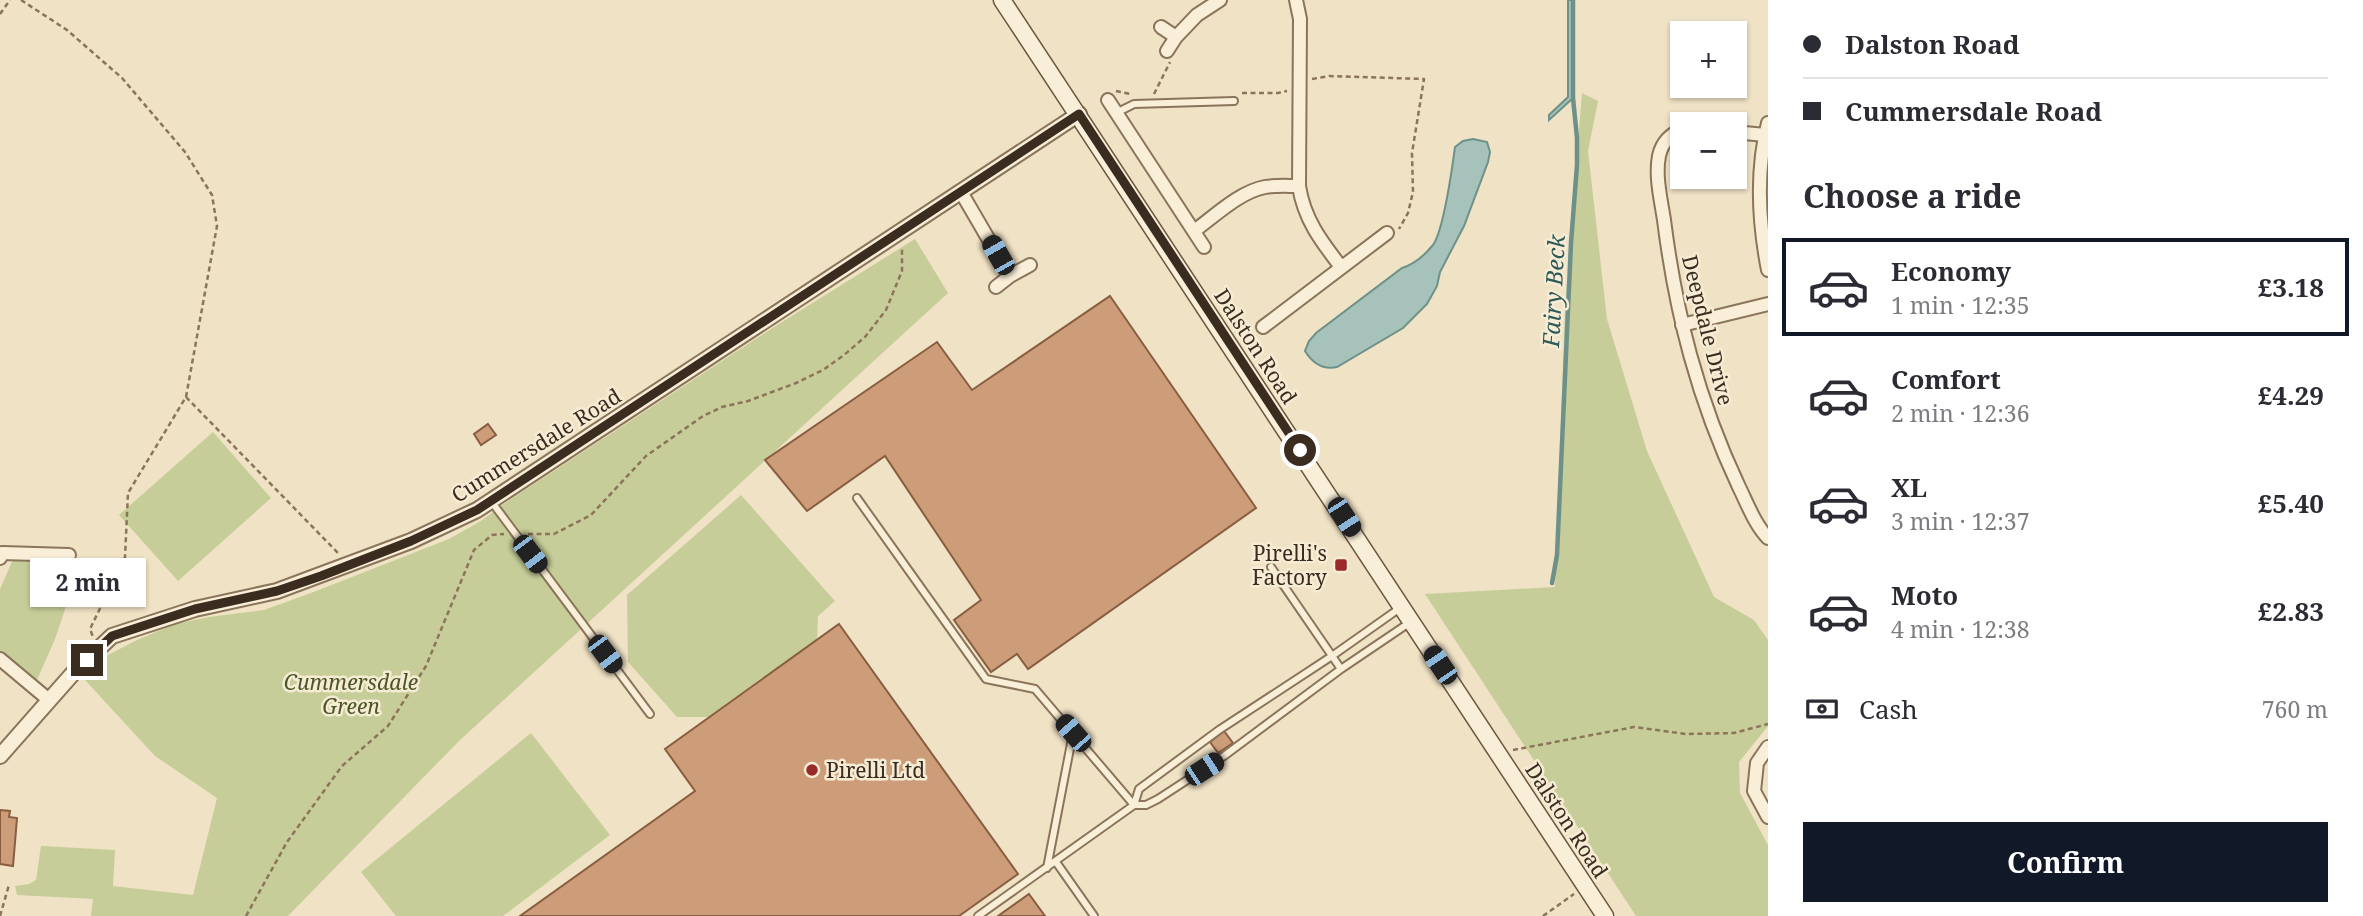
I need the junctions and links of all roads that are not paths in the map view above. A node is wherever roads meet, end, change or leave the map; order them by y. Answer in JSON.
{"nodes":[{"id":1,"x":1002,"y":0,"type":"edge"},
{"id":2,"x":1220,"y":0,"type":"edge"},
{"id":3,"x":1296,"y":0,"type":"edge"},
{"id":4,"x":1161,"y":27,"type":"dead end"},
{"id":5,"x":1176,"y":37,"type":"junction"},
{"id":6,"x":1167,"y":51,"type":"road end"},
{"id":7,"x":1108,"y":100,"type":"dead end"},
{"id":8,"x":1234,"y":101,"type":"dead end"},
{"id":9,"x":1116,"y":113,"type":"junction"},
{"id":10,"x":1079,"y":114,"type":"junction"},
{"id":11,"x":1767,"y":129,"type":"edge"},
{"id":12,"x":1747,"y":131,"type":"edge"},
{"id":13,"x":1670,"y":136,"type":"edge"},
{"id":14,"x":1299,"y":186,"type":"junction"},
{"id":15,"x":961,"y":192,"type":"junction"},
{"id":16,"x":1194,"y":231,"type":"junction"},
{"id":17,"x":1387,"y":233,"type":"dead end"},
{"id":18,"x":1765,"y":239,"type":"edge"},
{"id":19,"x":1204,"y":247,"type":"dead end"},
{"id":20,"x":1030,"y":265,"type":"dead end"},
{"id":21,"x":1341,"y":267,"type":"junction"},
{"id":22,"x":1768,"y":270,"type":"edge"},
{"id":23,"x":1010,"y":276,"type":"junction"},
{"id":24,"x":996,"y":287,"type":"dead end"},
{"id":25,"x":1768,"y":304,"type":"edge"},
{"id":26,"x":1682,"y":325,"type":"junction"},
{"id":27,"x":1263,"y":327,"type":"dead end"},
{"id":28,"x":857,"y":498,"type":"dead end"},
{"id":29,"x":491,"y":501,"type":"junction"},
{"id":30,"x":1768,"y":538,"type":"edge"},
{"id":31,"x":1,"y":553,"type":"edge"},
{"id":32,"x":69,"y":555,"type":"dead end"},
{"id":33,"x":1270,"y":567,"type":"dead end"},
{"id":34,"x":1402,"y":607,"type":"junction"},
{"id":35,"x":1411,"y":622,"type":"junction"},
{"id":36,"x":1332,"y":656,"type":"junction"},
{"id":37,"x":0,"y":659,"type":"edge"},
{"id":38,"x":1341,"y":669,"type":"junction"},
{"id":39,"x":49,"y":700,"type":"junction"},
{"id":40,"x":650,"y":714,"type":"dead end"},
{"id":41,"x":1073,"y":733,"type":"junction"},
{"id":42,"x":1768,"y":747,"type":"edge"},
{"id":43,"x":0,"y":757,"type":"edge"},
{"id":44,"x":1134,"y":805,"type":"junction"},
{"id":45,"x":1768,"y":817,"type":"edge"},
{"id":46,"x":1056,"y":862,"type":"junction"},
{"id":47,"x":1047,"y":868,"type":"junction"},
{"id":48,"x":978,"y":916,"type":"edge"},
{"id":49,"x":1094,"y":916,"type":"edge"},
{"id":50,"x":1605,"y":916,"type":"edge"}],
"edges":[{"from":1,"to":10,"type":"main road","name":"Dalston Road"},
{"from":2,"to":5,"type":"street"},
{"from":3,"to":14,"type":"street"},
{"from":4,"to":5,"type":"street"},
{"from":5,"to":6,"type":"street"},
{"from":7,"to":9,"type":"street"},
{"from":8,"to":9,"type":"lane"},
{"from":9,"to":16,"type":"street"},
{"from":10,"to":15,"type":"street","name":"Cummersdale Road"},
{"from":10,"to":34,"type":"main road","name":"Dalston Road"},
{"from":11,"to":12,"type":"street"},
{"from":11,"to":18,"type":"street"},
{"from":13,"to":26,"type":"street","name":"Deepdale Drive"},
{"from":14,"to":16,"type":"street"},
{"from":14,"to":21,"type":"street"},
{"from":15,"to":23,"type":"street"},
{"from":15,"to":29,"type":"street","name":"Cummersdale Road"},
{"from":16,"to":19,"type":"street"},
{"from":17,"to":21,"type":"street"},
{"from":18,"to":22,"type":"street"},
{"from":20,"to":23,"type":"street"},
{"from":21,"to":27,"type":"street"},
{"from":23,"to":24,"type":"street"},
{"from":25,"to":26,"type":"street"},
{"from":26,"to":30,"type":"street","name":"Deepdale Drive"},
{"from":28,"to":41,"type":"lane"},
{"from":29,"to":39,"type":"street","name":"Cummersdale Road"},
{"from":29,"to":40,"type":"lane"},
{"from":31,"to":32,"type":"street"},
{"from":33,"to":36,"type":"lane"},
{"from":34,"to":35,"type":"main road","name":"Dalston Road"},
{"from":34,"to":36,"type":"lane"},
{"from":35,"to":38,"type":"lane"},
{"from":35,"to":50,"type":"main road","name":"Dalston Road"},
{"from":36,"to":38,"type":"lane"},
{"from":36,"to":44,"type":"lane"},
{"from":37,"to":39,"type":"street"},
{"from":38,"to":44,"type":"lane"},
{"from":39,"to":43,"type":"street","name":"Cummersdale Road"},
{"from":41,"to":44,"type":"lane"},
{"from":41,"to":47,"type":"lane"},
{"from":42,"to":45,"type":"street"},
{"from":44,"to":46,"type":"lane"},
{"from":46,"to":47,"type":"lane"},
{"from":46,"to":49,"type":"lane"},
{"from":47,"to":48,"type":"lane"}]}
